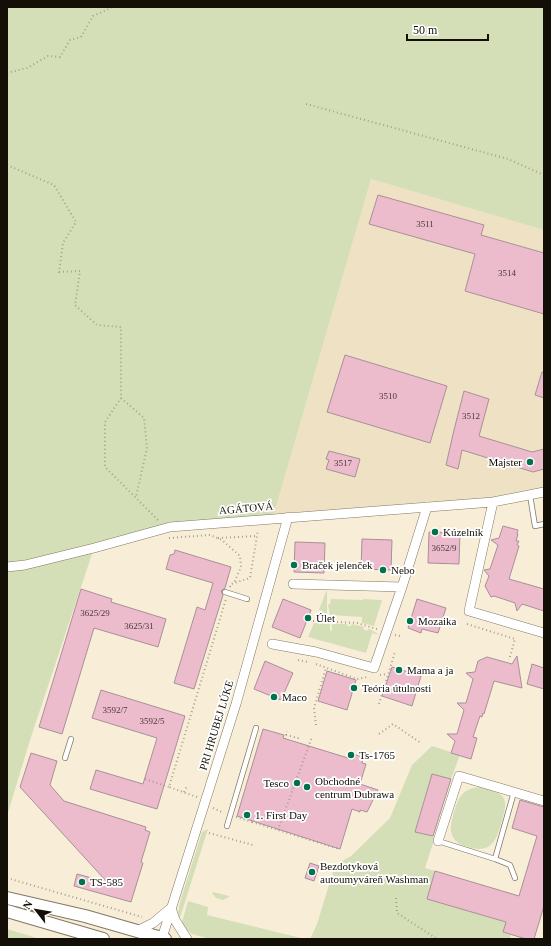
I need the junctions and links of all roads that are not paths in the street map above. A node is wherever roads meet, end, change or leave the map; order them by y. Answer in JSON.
{"nodes":[{"id":1,"x":544,"y":492,"type":"edge"},
{"id":2,"x":530,"y":495,"type":"junction"},
{"id":3,"x":492,"y":502,"type":"junction"},
{"id":4,"x":427,"y":507,"type":"junction"},
{"id":5,"x":288,"y":517,"type":"junction"},
{"id":6,"x":544,"y":524,"type":"edge"},
{"id":7,"x":7,"y":567,"type":"edge"},
{"id":8,"x":293,"y":584,"type":"dead end"},
{"id":9,"x":402,"y":587,"type":"junction"},
{"id":10,"x":227,"y":593,"type":"road end"},
{"id":11,"x":247,"y":598,"type":"dead end"},
{"id":12,"x":544,"y":632,"type":"edge"},
{"id":13,"x":272,"y":644,"type":"dead end"},
{"id":14,"x":256,"y":728,"type":"dead end"},
{"id":15,"x":71,"y":739,"type":"dead end"},
{"id":16,"x":65,"y":758,"type":"dead end"},
{"id":17,"x":514,"y":792,"type":"junction"},
{"id":18,"x":544,"y":801,"type":"edge"},
{"id":19,"x":227,"y":826,"type":"dead end"},
{"id":20,"x":438,"y":841,"type":"joint"},
{"id":21,"x":495,"y":859,"type":"junction"},
{"id":22,"x":515,"y":878,"type":"dead end"},
{"id":23,"x":7,"y":898,"type":"edge"},
{"id":24,"x":171,"y":908,"type":"junction"},
{"id":25,"x":7,"y":911,"type":"edge"},
{"id":26,"x":137,"y":931,"type":"junction"},
{"id":27,"x":103,"y":939,"type":"edge"},
{"id":28,"x":162,"y":939,"type":"edge"},
{"id":29,"x":187,"y":939,"type":"edge"}],
"edges":[{"from":1,"to":2,"type":"street","name":"AGÁTOVÁ"},
{"from":2,"to":3,"type":"street","name":"AGÁTOVÁ"},
{"from":2,"to":6,"type":"lane"},
{"from":3,"to":4,"type":"street","name":"AGÁTOVÁ"},
{"from":3,"to":12,"type":"street"},
{"from":4,"to":5,"type":"street","name":"AGÁTOVÁ"},
{"from":4,"to":9,"type":"street"},
{"from":5,"to":7,"type":"street","name":"AGÁTOVÁ"},
{"from":5,"to":24,"type":"street","name":"PRI HRUBEJ LÚKE"},
{"from":8,"to":9,"type":"street"},
{"from":9,"to":13,"type":"street"},
{"from":10,"to":11,"type":"lane"},
{"from":14,"to":19,"type":"lane"},
{"from":15,"to":16,"type":"lane"},
{"from":17,"to":18,"type":"street"},
{"from":17,"to":20,"type":"street"},
{"from":17,"to":21,"type":"lane"},
{"from":20,"to":21,"type":"lane"},
{"from":21,"to":22,"type":"lane"},
{"from":23,"to":26,"type":"main road"},
{"from":24,"to":26,"type":"street"},
{"from":24,"to":28,"type":"street","name":"PRI HRUBEJ LÚKE"},
{"from":24,"to":29,"type":"street"},
{"from":25,"to":27,"type":"main road"},
{"from":26,"to":28,"type":"main road"}]}
